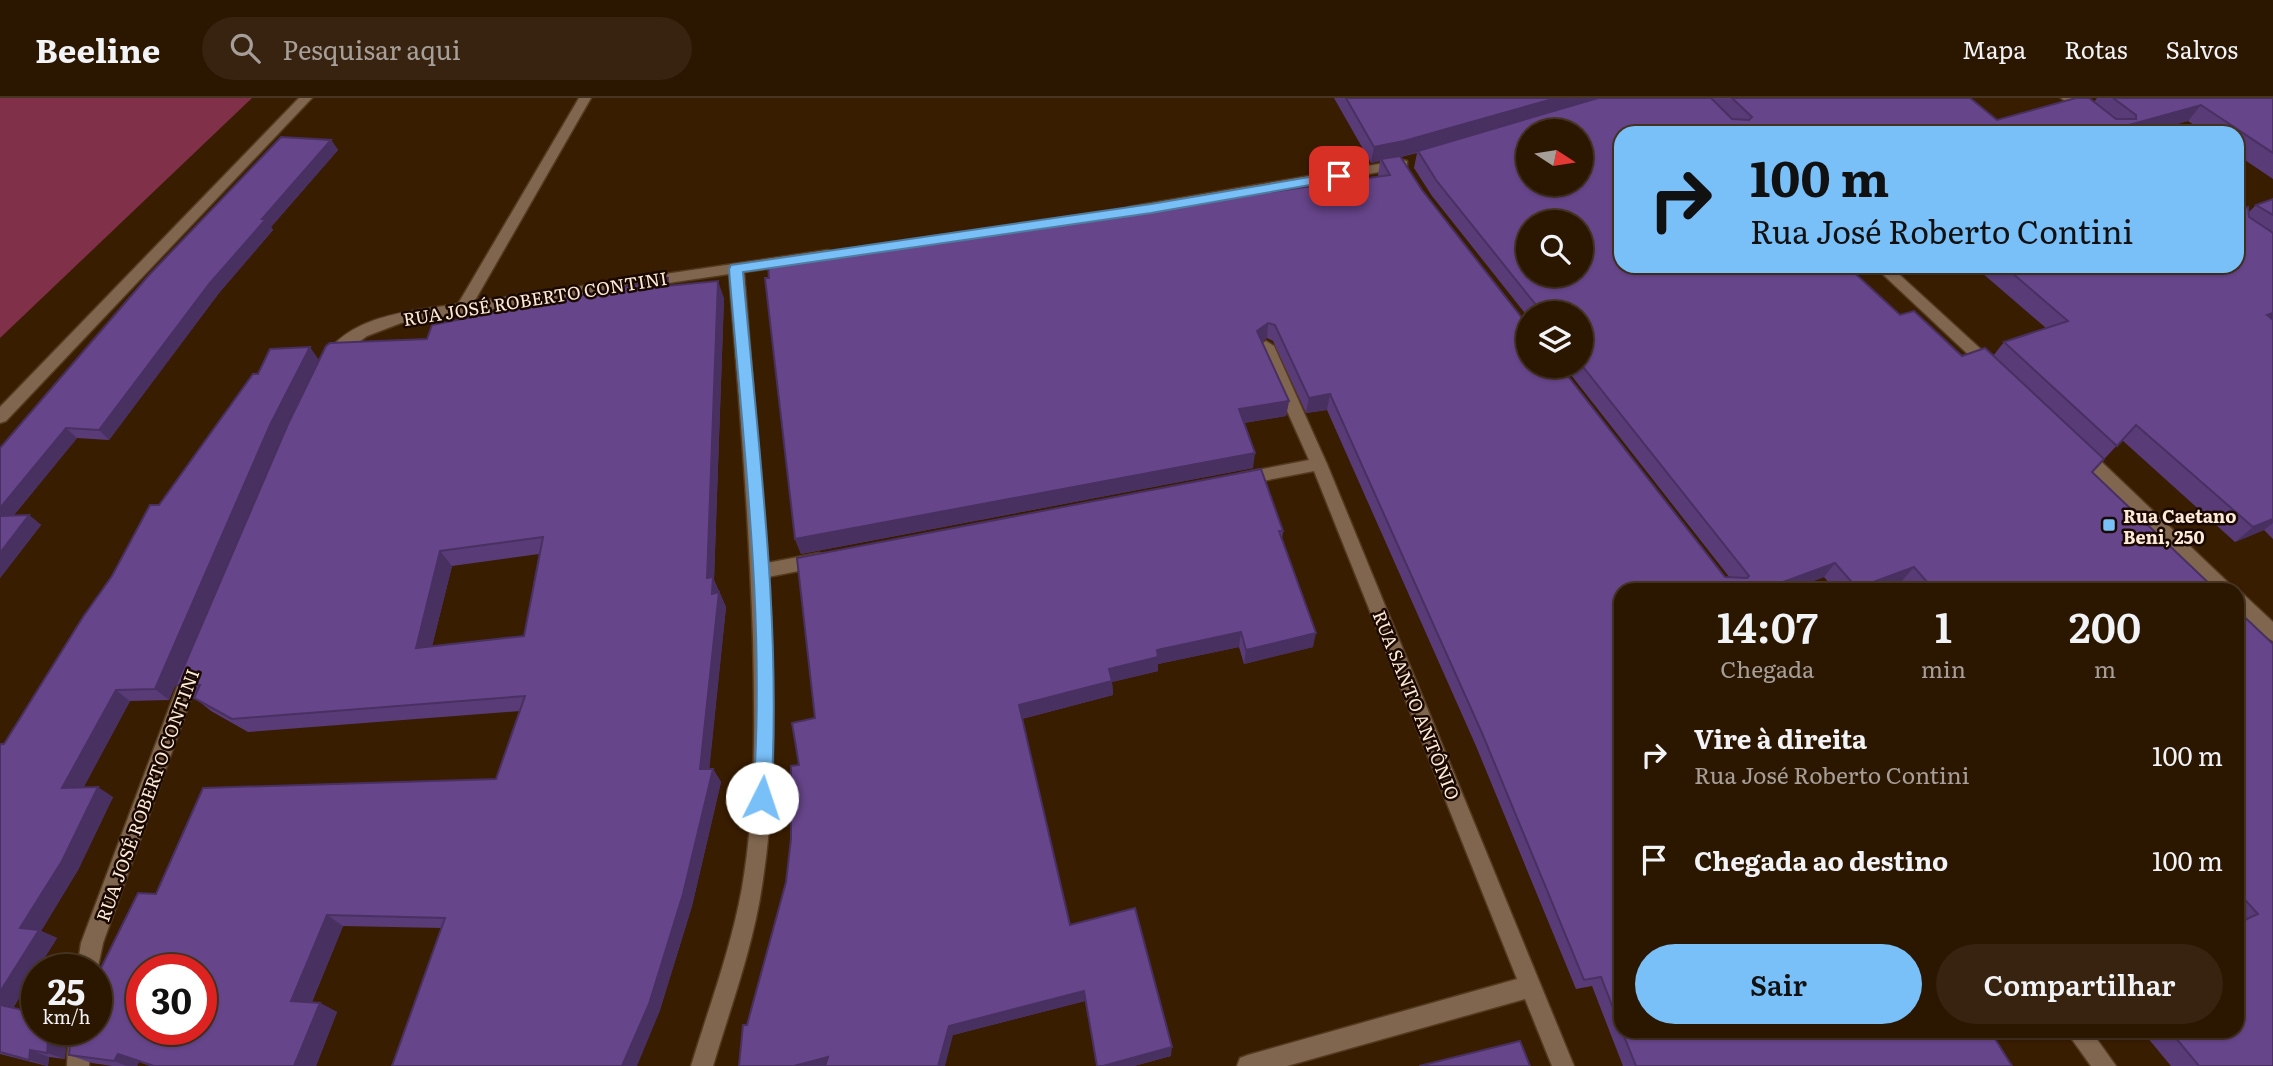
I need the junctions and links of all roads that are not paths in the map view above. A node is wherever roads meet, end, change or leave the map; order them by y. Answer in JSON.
{"nodes":[{"id":1,"x":306,"y":98,"type":"edge"},
{"id":2,"x":585,"y":98,"type":"edge"},
{"id":3,"x":2067,"y":98,"type":"edge"},
{"id":4,"x":2105,"y":126,"type":"edge"},
{"id":5,"x":1420,"y":158,"type":"edge"},
{"id":6,"x":1110,"y":214,"type":"edge"},
{"id":7,"x":843,"y":253,"type":"edge"},
{"id":8,"x":736,"y":269,"type":"junction"},
{"id":9,"x":1889,"y":273,"type":"edge"},
{"id":10,"x":464,"y":307,"type":"junction"},
{"id":11,"x":1266,"y":346,"type":"edge"},
{"id":12,"x":321,"y":376,"type":"edge"},
{"id":13,"x":2008,"y":384,"type":"edge"},
{"id":14,"x":0,"y":417,"type":"edge"},
{"id":15,"x":2069,"y":441,"type":"edge"},
{"id":16,"x":1319,"y":464,"type":"junction"},
{"id":17,"x":1224,"y":482,"type":"edge"},
{"id":18,"x":842,"y":555,"type":"edge"},
{"id":19,"x":760,"y":571,"type":"junction"},
{"id":20,"x":2220,"y":583,"type":"edge"},
{"id":21,"x":2244,"y":606,"type":"edge"},
{"id":22,"x":2273,"y":633,"type":"edge"},
{"id":23,"x":200,"y":652,"type":"edge"},
{"id":24,"x":90,"y":954,"type":"edge"},
{"id":25,"x":1532,"y":986,"type":"junction"},
{"id":26,"x":2083,"y":1038,"type":"edge"},
{"id":27,"x":79,"y":1045,"type":"edge"},
{"id":28,"x":78,"y":1066,"type":"edge"},
{"id":29,"x":702,"y":1066,"type":"edge"},
{"id":30,"x":1248,"y":1066,"type":"edge"},
{"id":31,"x":1563,"y":1066,"type":"edge"},
{"id":32,"x":2105,"y":1066,"type":"edge"}],
"edges":[{"from":1,"to":14,"type":"street"},
{"from":2,"to":10,"type":"street"},
{"from":3,"to":4,"type":"street"},
{"from":5,"to":6,"type":"street"},
{"from":7,"to":8,"type":"street","name":"RUA JOSÉ ROBERTO CONTINI"},
{"from":8,"to":10,"type":"street","name":"RUA JOSÉ ROBERTO CONTINI"},
{"from":8,"to":19,"type":"street"},
{"from":9,"to":13,"type":"street"},
{"from":10,"to":12,"type":"street","name":"RUA JOSÉ ROBERTO CONTINI"},
{"from":11,"to":16,"type":"street","name":"RUA SANTO ANTÔNIO"},
{"from":15,"to":20,"type":"street"},
{"from":16,"to":17,"type":"street"},
{"from":16,"to":25,"type":"street","name":"RUA SANTO ANTÔNIO"},
{"from":18,"to":19,"type":"street"},
{"from":19,"to":29,"type":"street"},
{"from":21,"to":22,"type":"street"},
{"from":23,"to":24,"type":"street","name":"RUA JOSÉ ROBERTO CONTINI"},
{"from":25,"to":30,"type":"street"},
{"from":25,"to":31,"type":"street","name":"RUA SANTO ANTÔNIO"},
{"from":26,"to":32,"type":"street"},
{"from":27,"to":28,"type":"street"}]}
